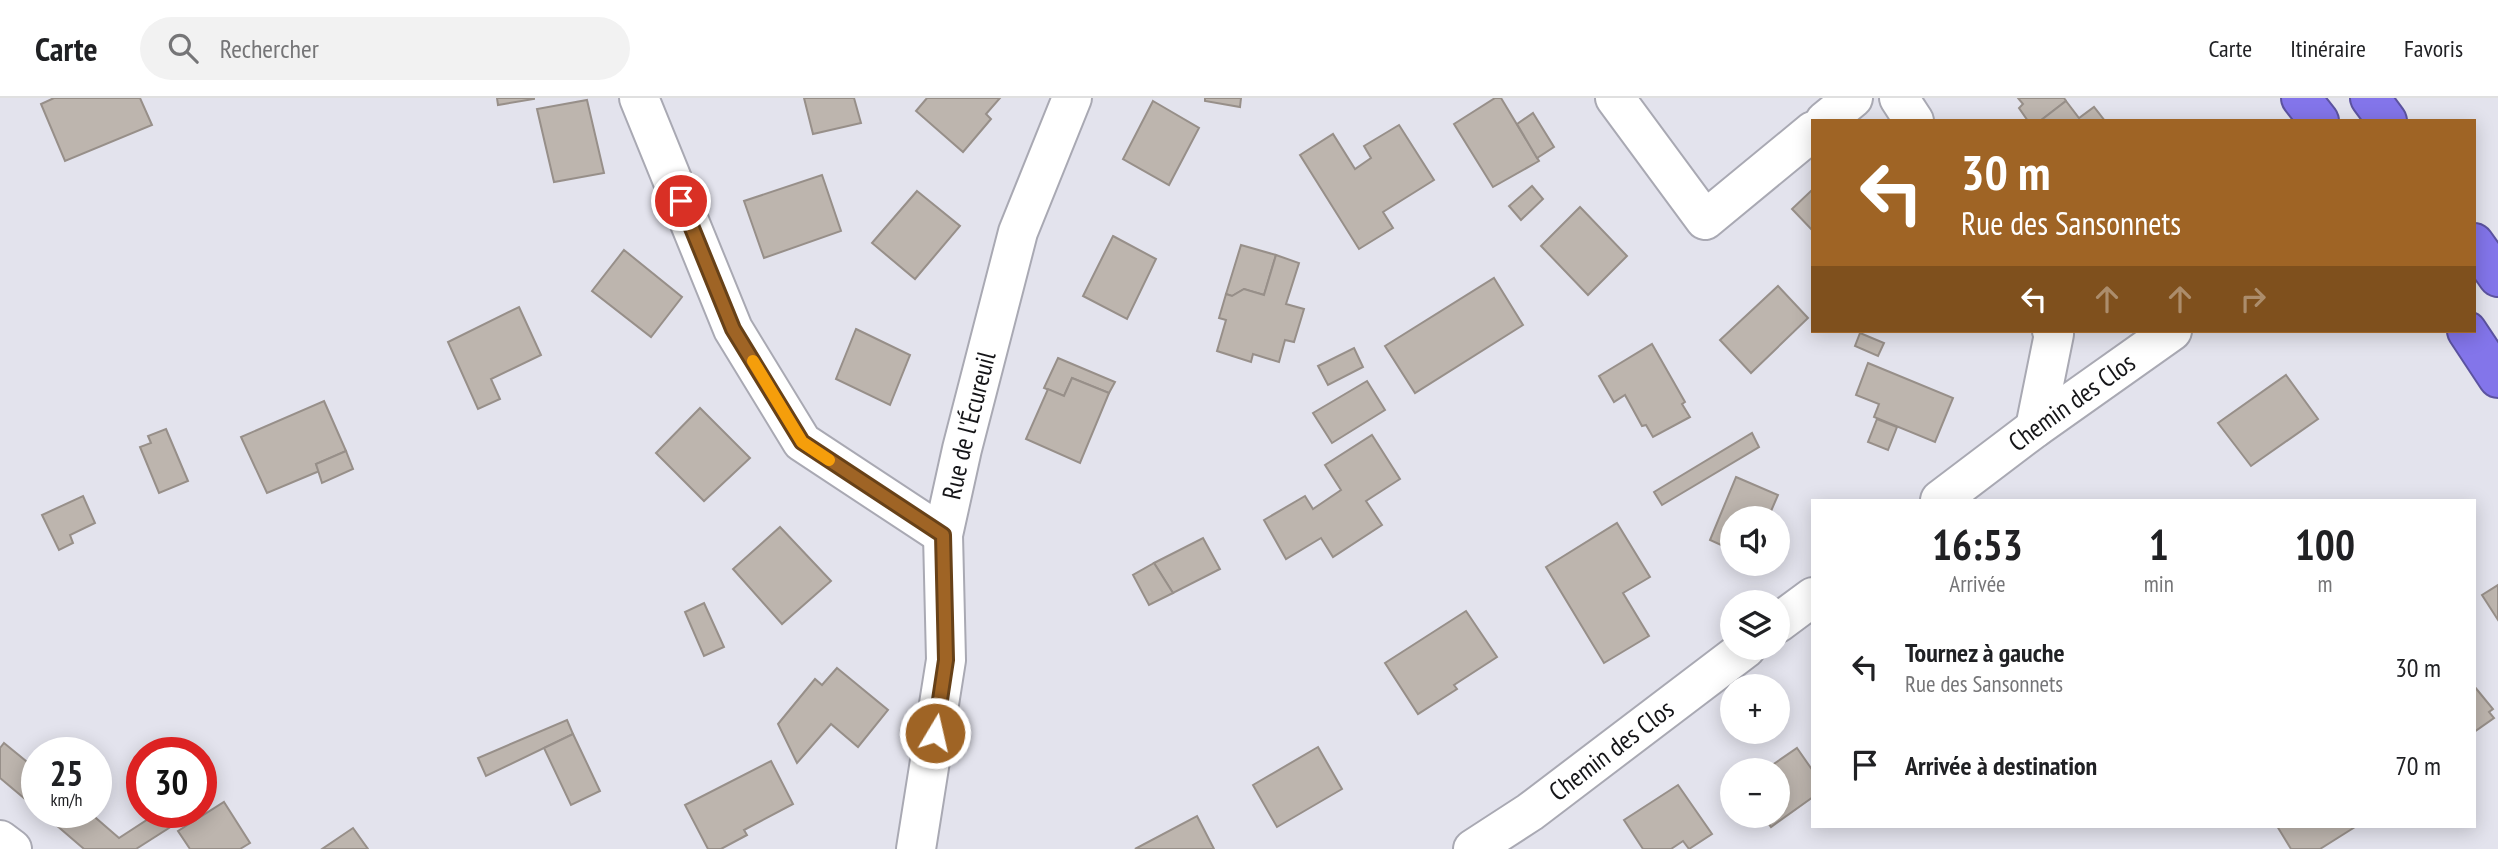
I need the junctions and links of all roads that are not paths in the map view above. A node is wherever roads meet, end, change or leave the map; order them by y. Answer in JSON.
{"nodes":[{"id":1,"x":639,"y":98,"type":"edge"},
{"id":2,"x":1072,"y":98,"type":"edge"},
{"id":3,"x":1615,"y":98,"type":"edge"},
{"id":4,"x":1853,"y":98,"type":"edge"},
{"id":5,"x":1899,"y":98,"type":"edge"},
{"id":6,"x":2301,"y":98,"type":"edge"},
{"id":7,"x":2370,"y":98,"type":"edge"},
{"id":8,"x":1827,"y":119,"type":"edge"},
{"id":9,"x":1913,"y":119,"type":"edge"},
{"id":10,"x":2317,"y":119,"type":"edge"},
{"id":11,"x":2386,"y":119,"type":"edge"},
{"id":12,"x":1811,"y":133,"type":"edge"},
{"id":13,"x":2476,"y":246,"type":"edge"},
{"id":14,"x":2498,"y":277,"type":"edge"},
{"id":15,"x":2053,"y":333,"type":"edge"},
{"id":16,"x":2169,"y":333,"type":"edge"},
{"id":17,"x":2468,"y":333,"type":"edge"},
{"id":18,"x":2498,"y":378,"type":"edge"},
{"id":19,"x":2035,"y":428,"type":"junction"},
{"id":20,"x":1941,"y":499,"type":"edge"},
{"id":21,"x":943,"y":535,"type":"junction"},
{"id":22,"x":1811,"y":598,"type":"edge"},
{"id":23,"x":1790,"y":614,"type":"edge"},
{"id":24,"x":1730,"y":660,"type":"edge"},
{"id":25,"x":0,"y":840,"type":"edge"},
{"id":26,"x":12,"y":849,"type":"edge"},
{"id":27,"x":916,"y":849,"type":"edge"},
{"id":28,"x":1473,"y":849,"type":"edge"}],
"edges":[{"from":1,"to":21,"type":"street"},
{"from":2,"to":21,"type":"street","name":"Rue de l'Écureuil"},
{"from":3,"to":12,"type":"street"},
{"from":4,"to":8,"type":"street"},
{"from":5,"to":9,"type":"street"},
{"from":6,"to":10,"type":"highway"},
{"from":7,"to":11,"type":"highway"},
{"from":13,"to":14,"type":"highway"},
{"from":15,"to":19,"type":"street"},
{"from":16,"to":19,"type":"street","name":"Chemin des Clos"},
{"from":17,"to":18,"type":"highway"},
{"from":19,"to":20,"type":"street","name":"Chemin des Clos"},
{"from":21,"to":27,"type":"street","name":"Rue de l'Écureuil"},
{"from":22,"to":23,"type":"street"},
{"from":24,"to":28,"type":"street","name":"Chemin des Clos"},
{"from":25,"to":26,"type":"street"}]}
